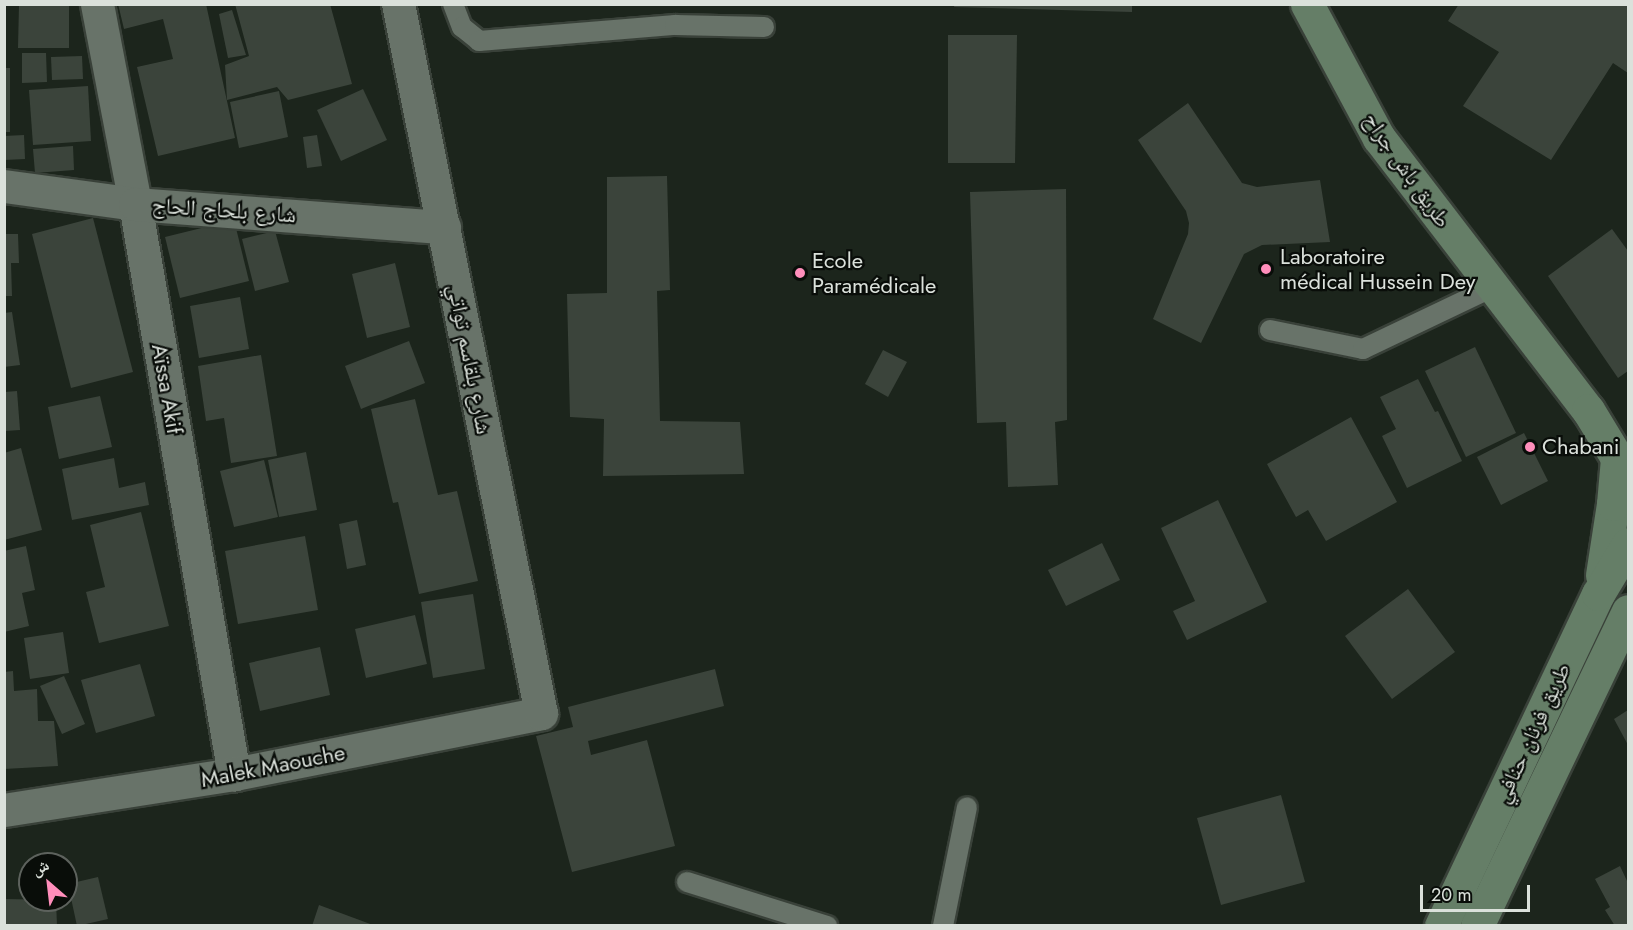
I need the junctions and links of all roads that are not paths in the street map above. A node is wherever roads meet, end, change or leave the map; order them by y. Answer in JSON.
{"nodes":[{"id":1,"x":97,"y":4,"type":"edge"},
{"id":2,"x":398,"y":4,"type":"edge"},
{"id":3,"x":453,"y":4,"type":"edge"},
{"id":4,"x":1307,"y":4,"type":"edge"},
{"id":5,"x":764,"y":27,"type":"dead end"},
{"id":6,"x":4,"y":186,"type":"edge"},
{"id":7,"x":135,"y":204,"type":"junction"},
{"id":8,"x":444,"y":227,"type":"junction"},
{"id":9,"x":1493,"y":287,"type":"junction"},
{"id":10,"x":1270,"y":330,"type":"dead end"},
{"id":11,"x":1623,"y":467,"type":"edge"},
{"id":12,"x":1629,"y":544,"type":"edge"},
{"id":13,"x":1598,"y":594,"type":"junction"},
{"id":14,"x":1629,"y":611,"type":"edge"},
{"id":15,"x":1629,"y":665,"type":"edge"},
{"id":16,"x":1587,"y":695,"type":"junction"},
{"id":17,"x":541,"y":713,"type":"joint"},
{"id":18,"x":234,"y":774,"type":"junction"},
{"id":19,"x":967,"y":807,"type":"dead end"},
{"id":20,"x":4,"y":810,"type":"edge"},
{"id":21,"x":687,"y":882,"type":"dead end"},
{"id":22,"x":827,"y":926,"type":"edge"},
{"id":23,"x":943,"y":926,"type":"edge"},
{"id":24,"x":1441,"y":926,"type":"edge"},
{"id":25,"x":1477,"y":926,"type":"edge"}],
"edges":[{"from":1,"to":7,"type":"street","name":"Aïssa Akif"},
{"from":2,"to":8,"type":"street","name":"شارع بلقاسم تواتي"},
{"from":3,"to":5,"type":"lane"},
{"from":4,"to":9,"type":"main road","name":"طريق باش جراح"},
{"from":6,"to":7,"type":"street","name":"شارع بلحاج الحاج"},
{"from":7,"to":8,"type":"street","name":"شارع بلحاج الحاج"},
{"from":7,"to":18,"type":"street","name":"Aïssa Akif"},
{"from":8,"to":17,"type":"street","name":"شارع بلقاسم تواتي"},
{"from":9,"to":10,"type":"lane"},
{"from":9,"to":11,"type":"main road","name":"طريق باش جراح"},
{"from":11,"to":13,"type":"main road"},
{"from":12,"to":13,"type":"main road","name":"طريق فرنان حنافي"},
{"from":13,"to":24,"type":"main road","name":"طريق فرنان حنافي"},
{"from":14,"to":16,"type":"main road","name":"طريق فرنان حنافي"},
{"from":15,"to":16,"type":"main road"},
{"from":16,"to":25,"type":"main road","name":"طريق فرنان حنافي"},
{"from":17,"to":18,"type":"street","name":"Malek Maouche"},
{"from":18,"to":20,"type":"street","name":"Malek Maouche"},
{"from":19,"to":23,"type":"lane"},
{"from":21,"to":22,"type":"lane"}]}
